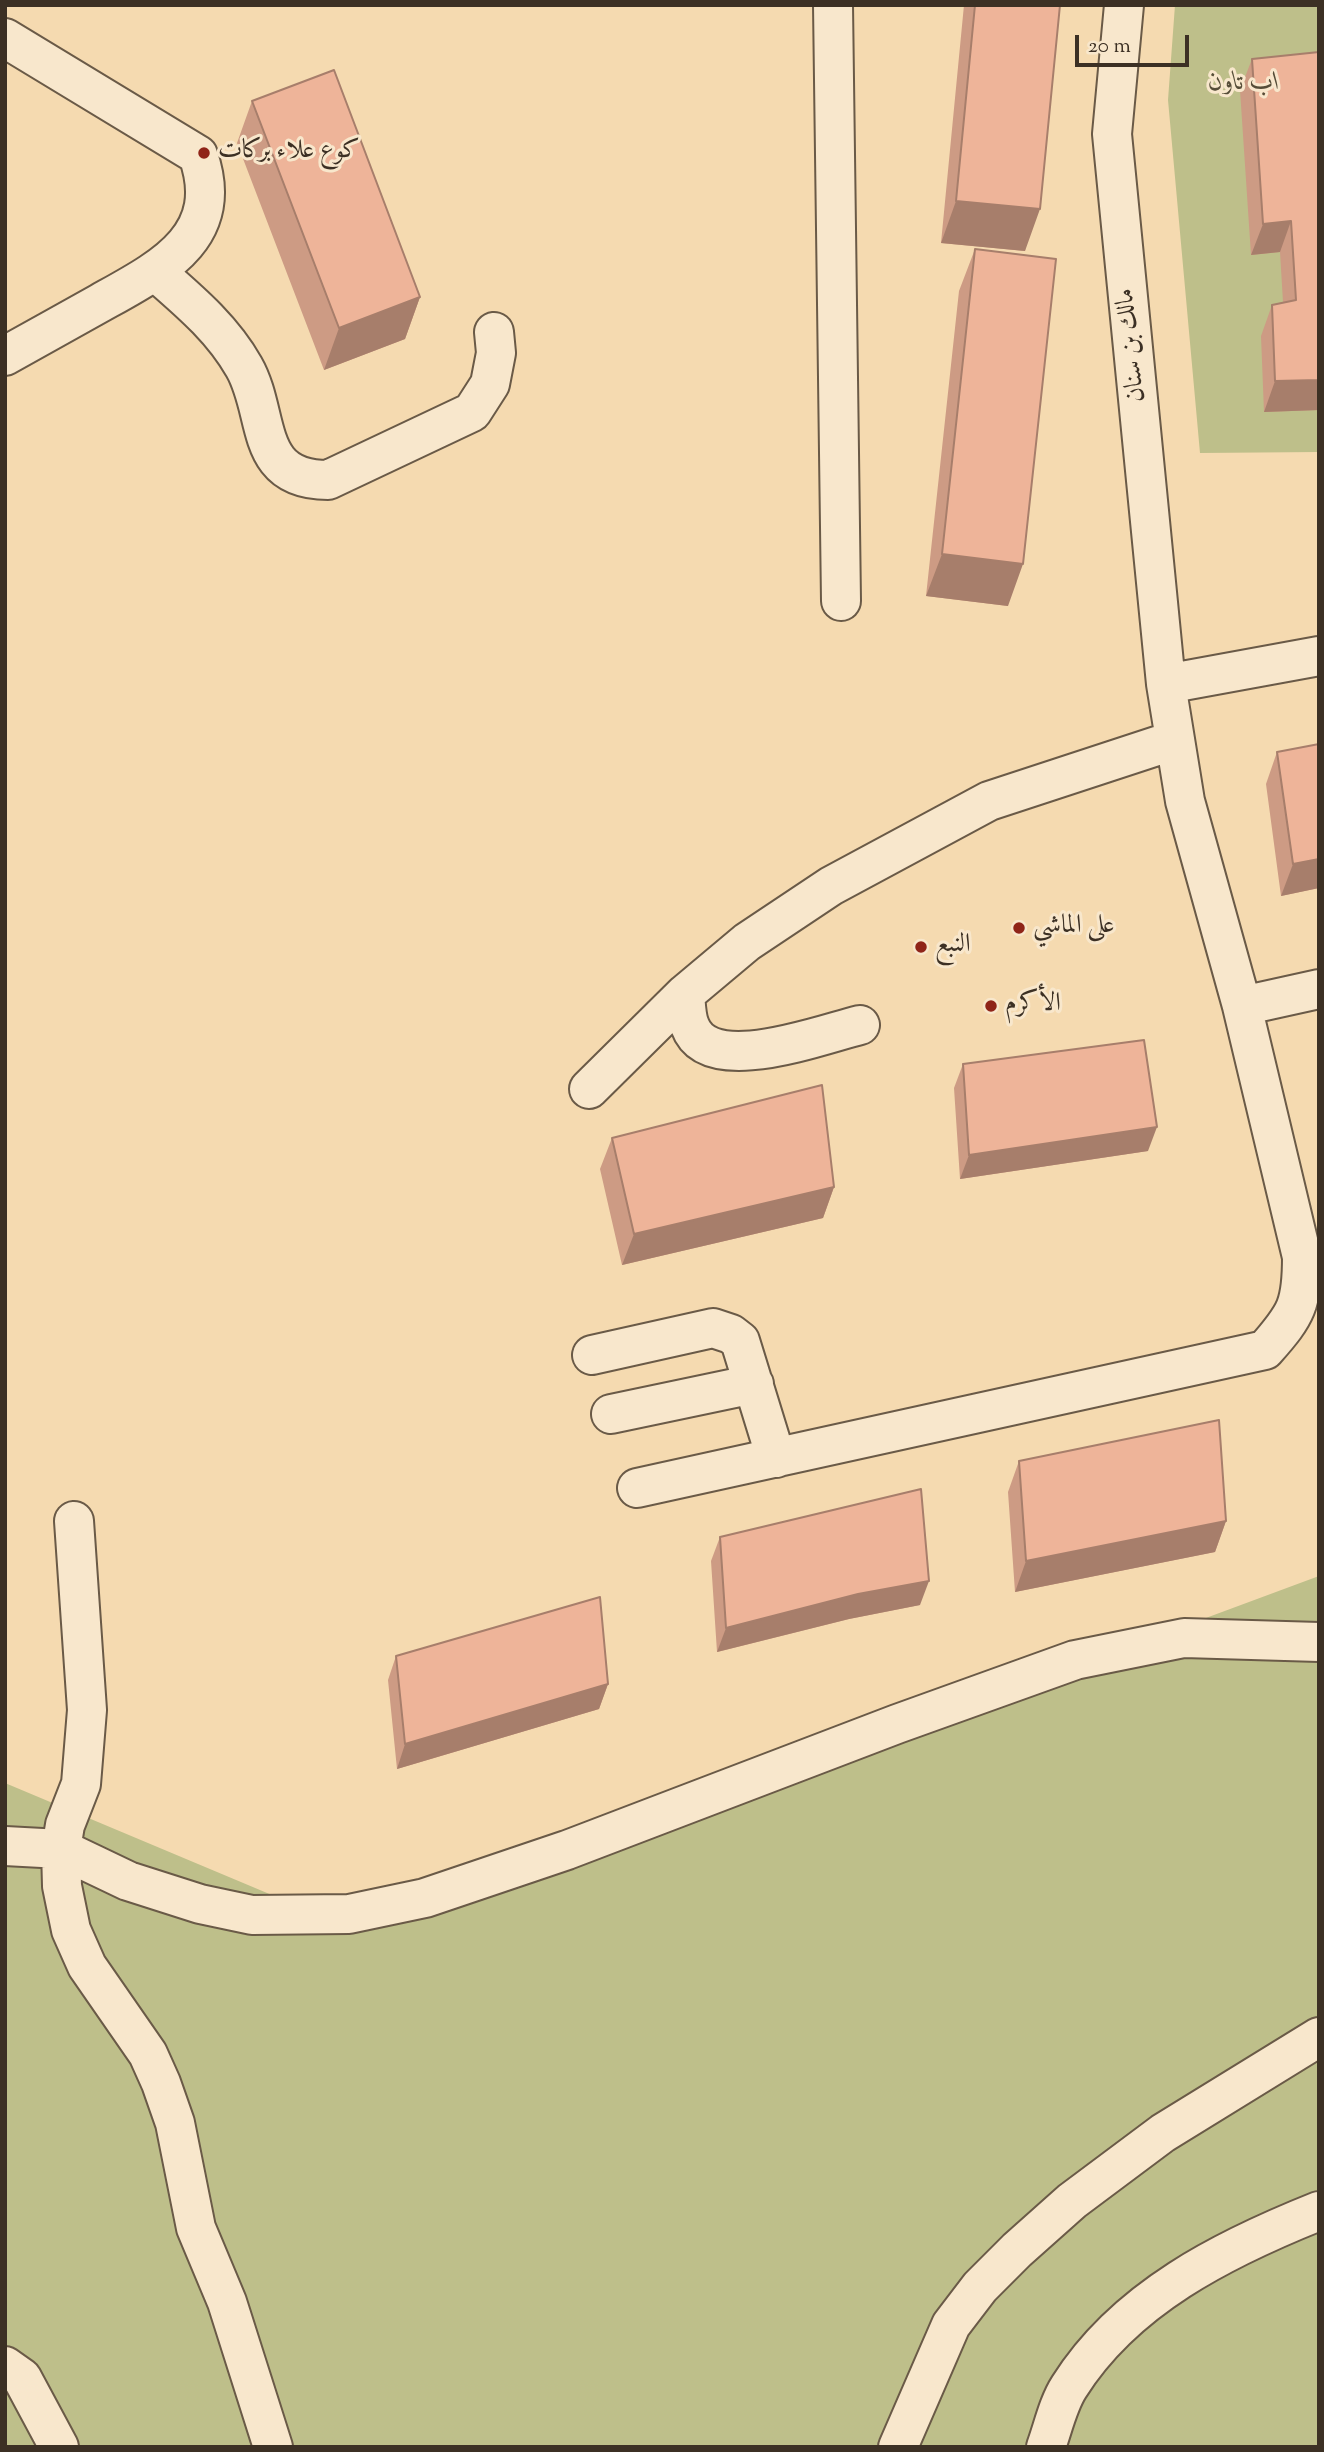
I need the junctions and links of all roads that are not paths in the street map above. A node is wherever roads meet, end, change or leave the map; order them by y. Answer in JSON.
{"nodes":[{"id":1,"x":833,"y":5,"type":"edge"},
{"id":2,"x":1124,"y":5,"type":"edge"},
{"id":3,"x":5,"y":38,"type":"edge"},
{"id":4,"x":156,"y":272,"type":"junction"},
{"id":5,"x":494,"y":332,"type":"dead end"},
{"id":6,"x":5,"y":356,"type":"edge"},
{"id":7,"x":841,"y":601,"type":"dead end"},
{"id":8,"x":1319,"y":656,"type":"edge"},
{"id":9,"x":1166,"y":684,"type":"junction"},
{"id":10,"x":1175,"y":740,"type":"junction"},
{"id":11,"x":1319,"y":989,"type":"edge"},
{"id":12,"x":685,"y":994,"type":"junction"},
{"id":13,"x":1242,"y":1006,"type":"junction"},
{"id":14,"x":860,"y":1025,"type":"dead end"},
{"id":15,"x":589,"y":1089,"type":"dead end"},
{"id":16,"x":592,"y":1354,"type":"dead end"},
{"id":17,"x":754,"y":1384,"type":"junction"},
{"id":18,"x":611,"y":1414,"type":"dead end"},
{"id":19,"x":776,"y":1458,"type":"junction"},
{"id":20,"x":637,"y":1488,"type":"dead end"},
{"id":21,"x":74,"y":1521,"type":"dead end"},
{"id":22,"x":1319,"y":1642,"type":"edge"},
{"id":23,"x":5,"y":1846,"type":"edge"},
{"id":24,"x":61,"y":1849,"type":"junction"},
{"id":25,"x":1319,"y":2037,"type":"edge"},
{"id":26,"x":1319,"y":2211,"type":"edge"},
{"id":27,"x":5,"y":2366,"type":"edge"},
{"id":28,"x":59,"y":2447,"type":"edge"},
{"id":29,"x":273,"y":2447,"type":"edge"},
{"id":30,"x":898,"y":2447,"type":"edge"},
{"id":31,"x":1046,"y":2447,"type":"edge"}],
"edges":[{"from":1,"to":7,"type":"street"},
{"from":2,"to":9,"type":"street","name":"مالك بن سنان"},
{"from":3,"to":4,"type":"street"},
{"from":4,"to":5,"type":"street"},
{"from":4,"to":6,"type":"street"},
{"from":8,"to":9,"type":"street"},
{"from":9,"to":10,"type":"street","name":"مالك بن سنان"},
{"from":10,"to":12,"type":"street"},
{"from":10,"to":13,"type":"street","name":"مالك بن سنان"},
{"from":11,"to":13,"type":"street"},
{"from":12,"to":14,"type":"street"},
{"from":12,"to":15,"type":"street"},
{"from":13,"to":19,"type":"street","name":"مالك بن سنان"},
{"from":16,"to":17,"type":"street"},
{"from":17,"to":18,"type":"street"},
{"from":17,"to":19,"type":"street"},
{"from":19,"to":20,"type":"street","name":"مالك بن سنان"},
{"from":21,"to":24,"type":"street"},
{"from":22,"to":24,"type":"street"},
{"from":23,"to":24,"type":"street"},
{"from":24,"to":29,"type":"street"},
{"from":25,"to":30,"type":"street"},
{"from":26,"to":31,"type":"street"},
{"from":27,"to":28,"type":"street"}]}
